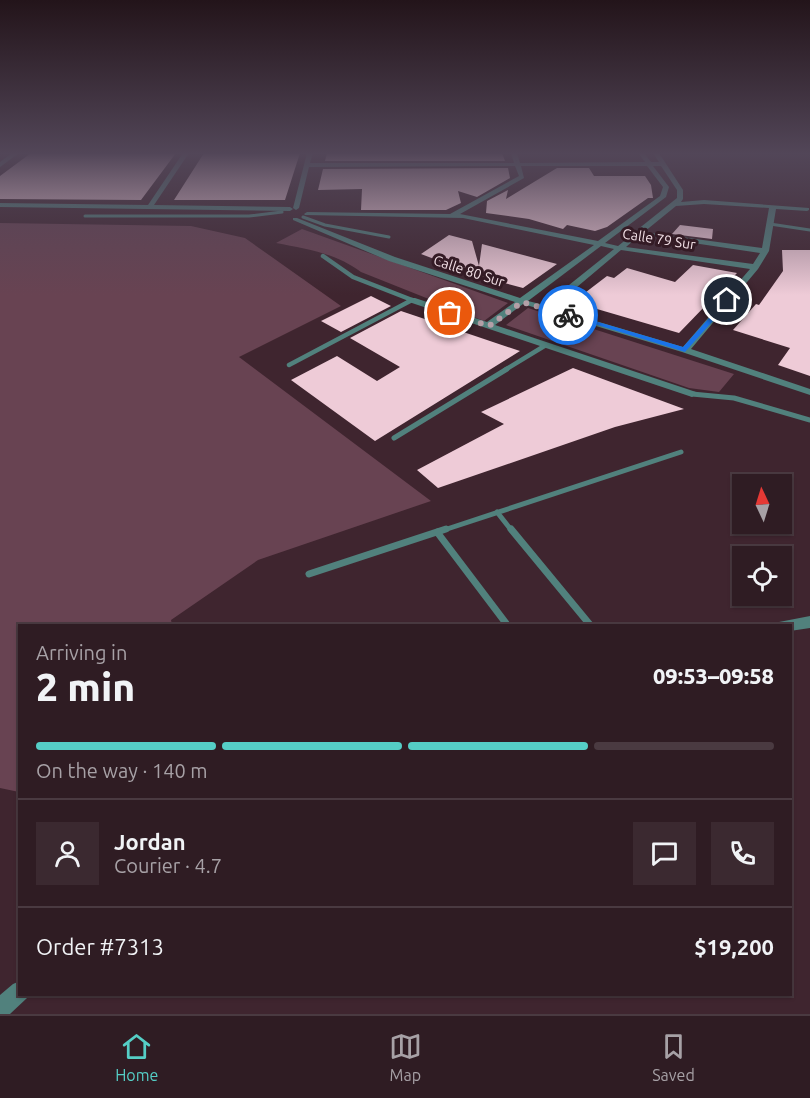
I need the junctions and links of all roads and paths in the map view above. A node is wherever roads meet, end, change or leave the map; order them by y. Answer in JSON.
{"nodes":[{"id":1,"x":154,"y":200,"type":"edge"},
{"id":2,"x":296,"y":200,"type":"edge"},
{"id":3,"x":480,"y":200,"type":"edge"},
{"id":4,"x":660,"y":200,"type":"edge"},
{"id":5,"x":677,"y":200,"type":"edge"},
{"id":6,"x":699,"y":200,"type":"edge"},
{"id":7,"x":704,"y":202,"type":"junction"},
{"id":8,"x":0,"y":204,"type":"edge"},
{"id":9,"x":674,"y":204,"type":"junction"},
{"id":10,"x":150,"y":207,"type":"junction"},
{"id":11,"x":773,"y":207,"type":"junction"},
{"id":12,"x":293,"y":208,"type":"junction"},
{"id":13,"x":807,"y":209,"type":"dead end"},
{"id":14,"x":282,"y":212,"type":"junction"},
{"id":15,"x":452,"y":215,"type":"junction"},
{"id":16,"x":84,"y":216,"type":"dead end"},
{"id":17,"x":301,"y":216,"type":"junction"},
{"id":18,"x":770,"y":224,"type":"junction"},
{"id":19,"x":810,"y":230,"type":"edge"},
{"id":20,"x":617,"y":232,"type":"junction"},
{"id":21,"x":638,"y":233,"type":"junction"},
{"id":22,"x":389,"y":237,"type":"dead end"},
{"id":23,"x":573,"y":238,"type":"junction"},
{"id":24,"x":602,"y":244,"type":"junction"},
{"id":25,"x":620,"y":248,"type":"junction"},
{"id":26,"x":765,"y":251,"type":"junction"},
{"id":27,"x":323,"y":256,"type":"dead end"},
{"id":28,"x":755,"y":267,"type":"junction"},
{"id":29,"x":412,"y":300,"type":"junction"},
{"id":30,"x":522,"y":302,"type":"junction"},
{"id":31,"x":545,"y":309,"type":"junction"},
{"id":32,"x":489,"y":326,"type":"junction"},
{"id":33,"x":546,"y":345,"type":"junction"},
{"id":34,"x":685,"y":350,"type":"junction"},
{"id":35,"x":289,"y":365,"type":"dead end"},
{"id":36,"x":810,"y":392,"type":"edge"},
{"id":37,"x":692,"y":394,"type":"joint"},
{"id":38,"x":810,"y":420,"type":"edge"},
{"id":39,"x":394,"y":438,"type":"dead end"},
{"id":40,"x":681,"y":452,"type":"dead end"},
{"id":41,"x":497,"y":512,"type":"junction"},
{"id":42,"x":437,"y":532,"type":"junction"},
{"id":43,"x":309,"y":574,"type":"dead end"},
{"id":44,"x":810,"y":622,"type":"edge"},
{"id":45,"x":506,"y":624,"type":"edge"},
{"id":46,"x":589,"y":624,"type":"edge"},
{"id":47,"x":792,"y":625,"type":"edge"},
{"id":48,"x":18,"y":993,"type":"edge"},
{"id":49,"x":0,"y":1009,"type":"edge"}],
"edges":[{"from":1,"to":10,"type":"street"},
{"from":2,"to":12,"type":"street"},
{"from":3,"to":15,"type":"street"},
{"from":4,"to":20,"type":"street"},
{"from":5,"to":9,"type":"street"},
{"from":6,"to":7,"type":"street"},
{"from":7,"to":9,"type":"street"},
{"from":7,"to":11,"type":"street"},
{"from":8,"to":10,"type":"street"},
{"from":9,"to":21,"type":"street"},
{"from":10,"to":12,"type":"street"},
{"from":11,"to":13,"type":"street"},
{"from":11,"to":18,"type":"street"},
{"from":12,"to":14,"type":"street"},
{"from":12,"to":17,"type":"street"},
{"from":14,"to":16,"type":"lane"},
{"from":14,"to":17,"type":"street"},
{"from":15,"to":17,"type":"street","name":"Calle 79 Sur"},
{"from":15,"to":23,"type":"street","name":"Calle 79 Sur"},
{"from":17,"to":22,"type":"lane"},
{"from":17,"to":30,"type":"street","name":"Calle 80 Sur"},
{"from":18,"to":19,"type":"lane"},
{"from":18,"to":26,"type":"street"},
{"from":20,"to":21,"type":"street","name":"Calle 79 Sur"},
{"from":20,"to":23,"type":"street","name":"Calle 79 Sur"},
{"from":20,"to":24,"type":"street"},
{"from":21,"to":25,"type":"street"},
{"from":21,"to":26,"type":"street","name":"Calle 79 Sur"},
{"from":23,"to":24,"type":"street","name":"Calle 79 Sur"},
{"from":24,"to":25,"type":"street","name":"Calle 79 Sur"},
{"from":24,"to":30,"type":"street"},
{"from":25,"to":28,"type":"street","name":"Calle 79 Sur"},
{"from":25,"to":31,"type":"street"},
{"from":26,"to":28,"type":"street"},
{"from":27,"to":29,"type":"lane"},
{"from":28,"to":34,"type":"street"},
{"from":29,"to":32,"type":"street"},
{"from":29,"to":35,"type":"lane"},
{"from":30,"to":31,"type":"street","name":"Calle 80 Sur"},
{"from":30,"to":32,"type":"street"},
{"from":31,"to":34,"type":"street","name":"Calle 80 Sur"},
{"from":32,"to":33,"type":"street"},
{"from":33,"to":37,"type":"street"},
{"from":33,"to":39,"type":"lane"},
{"from":34,"to":36,"type":"street","name":"Calle 80 Sur"},
{"from":37,"to":38,"type":"lane"},
{"from":40,"to":41,"type":"lane"},
{"from":41,"to":42,"type":"lane"},
{"from":41,"to":46,"type":"lane"},
{"from":42,"to":43,"type":"lane"},
{"from":42,"to":45,"type":"lane"},
{"from":44,"to":47,"type":"street"},
{"from":48,"to":49,"type":"street"}]}
